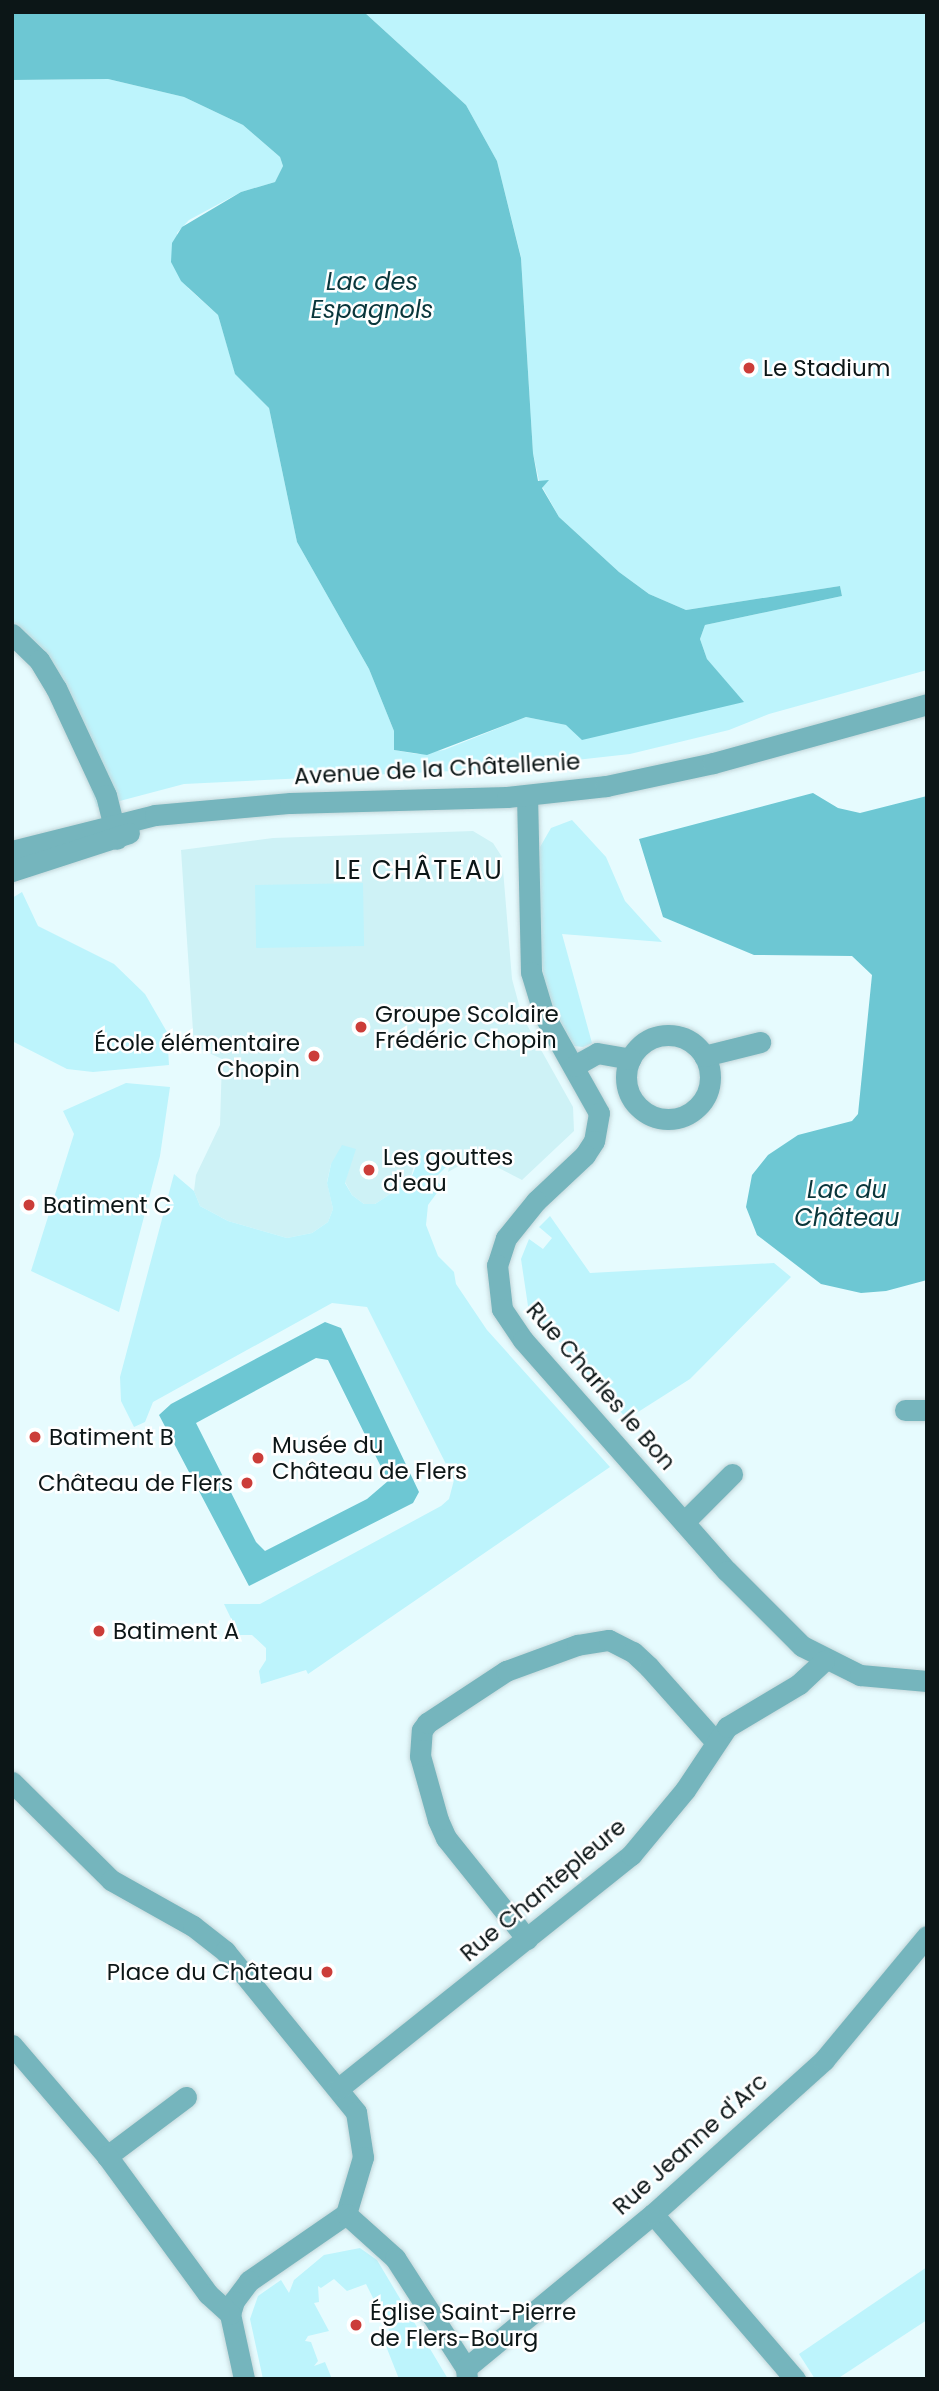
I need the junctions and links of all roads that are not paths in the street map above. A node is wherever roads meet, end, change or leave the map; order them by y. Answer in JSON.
{"nodes":[{"id":1,"x":12,"y":634,"type":"edge"},
{"id":2,"x":927,"y":704,"type":"edge"},
{"id":3,"x":527,"y":795,"type":"junction"},
{"id":4,"x":116,"y":831,"type":"junction"},
{"id":5,"x":12,"y":851,"type":"edge"},
{"id":6,"x":12,"y":871,"type":"edge"},
{"id":7,"x":760,"y":1042,"type":"dead end"},
{"id":8,"x":705,"y":1056,"type":"junction"},
{"id":9,"x":630,"y":1059,"type":"junction"},
{"id":10,"x":574,"y":1066,"type":"junction"},
{"id":11,"x":732,"y":1474,"type":"dead end"},
{"id":12,"x":684,"y":1522,"type":"junction"},
{"id":13,"x":824,"y":1661,"type":"junction"},
{"id":14,"x":927,"y":1681,"type":"edge"},
{"id":15,"x":714,"y":1740,"type":"junction"},
{"id":16,"x":12,"y":1782,"type":"edge"},
{"id":17,"x":927,"y":1936,"type":"edge"},
{"id":18,"x":527,"y":1939,"type":"junction"},
{"id":19,"x":12,"y":2045,"type":"edge"},
{"id":20,"x":339,"y":2088,"type":"junction"},
{"id":21,"x":186,"y":2097,"type":"dead end"},
{"id":22,"x":107,"y":2156,"type":"junction"},
{"id":23,"x":346,"y":2214,"type":"junction"},
{"id":24,"x":653,"y":2214,"type":"junction"},
{"id":25,"x":230,"y":2314,"type":"junction"},
{"id":26,"x":466,"y":2373,"type":"edge"},
{"id":27,"x":244,"y":2379,"type":"edge"},
{"id":28,"x":795,"y":2379,"type":"edge"}],
"edges":[{"from":1,"to":4,"type":"street"},
{"from":2,"to":3,"type":"street","name":"Avenue de la Châtellenie"},
{"from":3,"to":4,"type":"street","name":"Avenue de la Châtellenie"},
{"from":3,"to":10,"type":"street","name":"Rue Charles le Bon"},
{"from":4,"to":5,"type":"street","name":"Avenue de la Châtellenie"},
{"from":4,"to":6,"type":"street","name":"Avenue de la Châtellenie"},
{"from":7,"to":8,"type":"street"},
{"from":8,"to":9,"type":"street"},
{"from":8,"to":9,"type":"street"},
{"from":9,"to":10,"type":"street"},
{"from":10,"to":12,"type":"street","name":"Rue Charles le Bon"},
{"from":11,"to":12,"type":"street"},
{"from":12,"to":13,"type":"street","name":"Rue Charles le Bon"},
{"from":13,"to":14,"type":"street","name":"Rue Charles le Bon"},
{"from":13,"to":15,"type":"street","name":"Rue Chantepleure"},
{"from":15,"to":18,"type":"street","name":"Rue Chantepleure"},
{"from":15,"to":18,"type":"street"},
{"from":16,"to":20,"type":"street"},
{"from":17,"to":24,"type":"street","name":"Rue Jeanne d'Arc"},
{"from":18,"to":20,"type":"street","name":"Rue Chantepleure"},
{"from":19,"to":22,"type":"street"},
{"from":20,"to":23,"type":"street"},
{"from":21,"to":22,"type":"street"},
{"from":22,"to":25,"type":"street"},
{"from":23,"to":25,"type":"street"},
{"from":23,"to":26,"type":"street","name":"Rue Jeanne d'Arc"},
{"from":24,"to":26,"type":"street","name":"Rue Jeanne d'Arc"},
{"from":24,"to":28,"type":"street"},
{"from":25,"to":27,"type":"street"}]}
